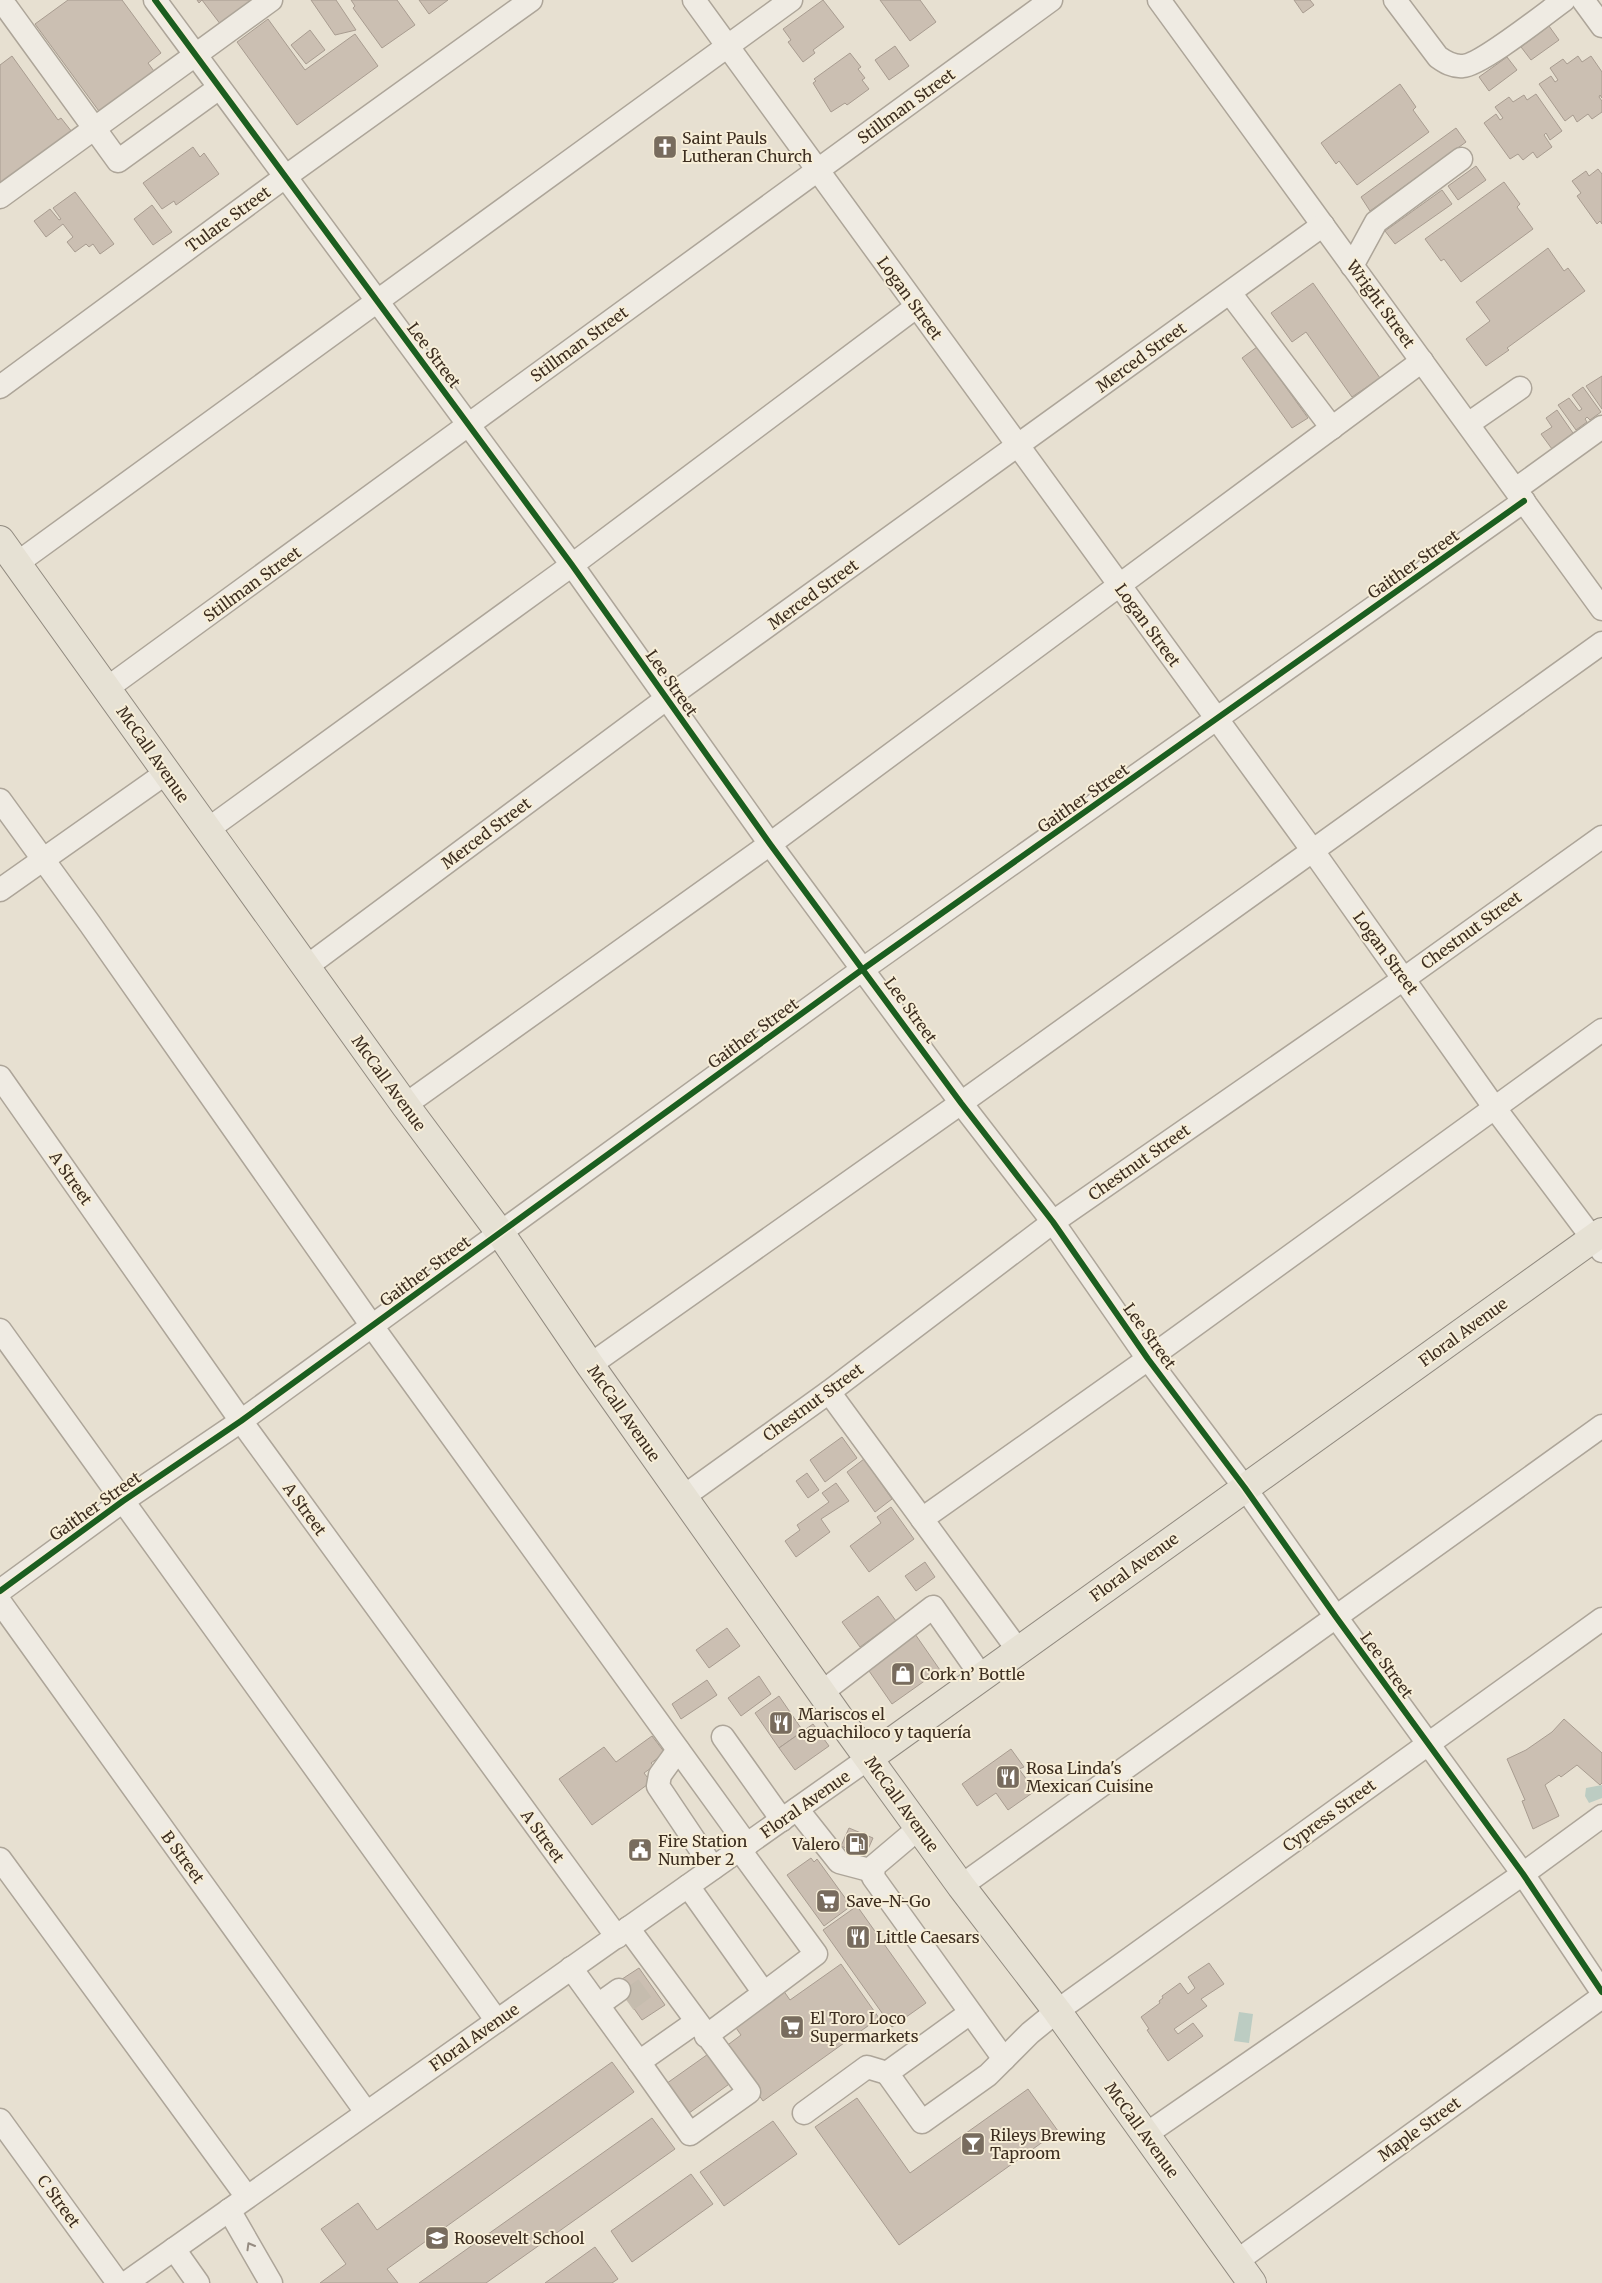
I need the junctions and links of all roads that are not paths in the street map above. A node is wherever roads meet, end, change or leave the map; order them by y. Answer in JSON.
{"nodes":[{"id":1,"x":155,"y":0,"type":"edge"},
{"id":2,"x":271,"y":0,"type":"edge"},
{"id":3,"x":531,"y":0,"type":"edge"},
{"id":4,"x":694,"y":0,"type":"edge"},
{"id":5,"x":791,"y":0,"type":"edge"},
{"id":6,"x":1051,"y":0,"type":"edge"},
{"id":7,"x":1159,"y":0,"type":"edge"},
{"id":8,"x":1396,"y":0,"type":"edge"},
{"id":9,"x":1564,"y":0,"type":"edge"},
{"id":10,"x":1583,"y":0,"type":"edge"},
{"id":11,"x":9,"y":7,"type":"edge"},
{"id":12,"x":1602,"y":26,"type":"edge"},
{"id":13,"x":728,"y":46,"type":"junction"},
{"id":14,"x":195,"y":55,"type":"junction"},
{"id":15,"x":219,"y":88,"type":"junction"},
{"id":16,"x":94,"y":128,"type":"junction"},
{"id":17,"x":1462,"y":159,"type":"dead end"},
{"id":18,"x":818,"y":170,"type":"junction"},
{"id":19,"x":285,"y":177,"type":"junction"},
{"id":20,"x":0,"y":197,"type":"edge"},
{"id":21,"x":1323,"y":225,"type":"junction"},
{"id":22,"x":1352,"y":266,"type":"junction"},
{"id":23,"x":1230,"y":293,"type":"junction"},
{"id":24,"x":377,"y":302,"type":"junction"},
{"id":25,"x":916,"y":307,"type":"junction"},
{"id":26,"x":1422,"y":361,"type":"junction"},
{"id":27,"x":0,"y":387,"type":"edge"},
{"id":28,"x":1520,"y":388,"type":"dead end"},
{"id":29,"x":469,"y":424,"type":"junction"},
{"id":30,"x":1468,"y":424,"type":"junction"},
{"id":31,"x":1602,"y":426,"type":"edge"},
{"id":32,"x":1332,"y":428,"type":"junction"},
{"id":33,"x":1018,"y":447,"type":"junction"},
{"id":34,"x":1520,"y":495,"type":"junction"},
{"id":35,"x":0,"y":540,"type":"edge"},
{"id":36,"x":16,"y":564,"type":"junction"},
{"id":37,"x":572,"y":565,"type":"junction"},
{"id":38,"x":1119,"y":585,"type":"junction"},
{"id":39,"x":1602,"y":609,"type":"edge"},
{"id":40,"x":1602,"y":643,"type":"edge"},
{"id":41,"x":106,"y":689,"type":"junction"},
{"id":42,"x":666,"y":699,"type":"junction"},
{"id":43,"x":1217,"y":720,"type":"junction"},
{"id":44,"x":166,"y":773,"type":"junction"},
{"id":45,"x":0,"y":800,"type":"edge"},
{"id":46,"x":207,"y":830,"type":"junction"},
{"id":47,"x":1602,"y":837,"type":"edge"},
{"id":48,"x":770,"y":844,"type":"junction"},
{"id":49,"x":1313,"y":851,"type":"junction"},
{"id":50,"x":42,"y":860,"type":"junction"},
{"id":51,"x":0,"y":890,"type":"edge"},
{"id":52,"x":306,"y":967,"type":"junction"},
{"id":53,"x":864,"y":969,"type":"junction"},
{"id":54,"x":1405,"y":978,"type":"junction"},
{"id":55,"x":1602,"y":1030,"type":"edge"},
{"id":56,"x":0,"y":1077,"type":"edge"},
{"id":57,"x":961,"y":1103,"type":"junction"},
{"id":58,"x":405,"y":1105,"type":"junction"},
{"id":59,"x":1494,"y":1108,"type":"junction"},
{"id":60,"x":1053,"y":1222,"type":"junction"},
{"id":61,"x":501,"y":1234,"type":"junction"},
{"id":62,"x":1599,"y":1240,"type":"edge"},
{"id":63,"x":372,"y":1326,"type":"junction"},
{"id":64,"x":0,"y":1330,"type":"edge"},
{"id":65,"x":1148,"y":1358,"type":"junction"},
{"id":66,"x":590,"y":1365,"type":"junction"},
{"id":67,"x":829,"y":1392,"type":"junction"},
{"id":68,"x":241,"y":1421,"type":"junction"},
{"id":69,"x":1602,"y":1426,"type":"edge"},
{"id":70,"x":1245,"y":1488,"type":"junction"},
{"id":71,"x":683,"y":1497,"type":"junction"},
{"id":72,"x":124,"y":1501,"type":"junction"},
{"id":73,"x":922,"y":1519,"type":"junction"},
{"id":74,"x":0,"y":1591,"type":"edge"},
{"id":75,"x":0,"y":1602,"type":"edge"},
{"id":76,"x":1336,"y":1617,"type":"junction"},
{"id":77,"x":1602,"y":1619,"type":"edge"},
{"id":78,"x":1018,"y":1650,"type":"junction"},
{"id":79,"x":982,"y":1677,"type":"junction"},
{"id":80,"x":821,"y":1692,"type":"junction"},
{"id":81,"x":723,"y":1737,"type":"dead end"},
{"id":82,"x":1428,"y":1744,"type":"junction"},
{"id":83,"x":678,"y":1750,"type":"junction"},
{"id":84,"x":869,"y":1758,"type":"junction"},
{"id":85,"x":790,"y":1815,"type":"junction"},
{"id":86,"x":1602,"y":1816,"type":"edge"},
{"id":87,"x":919,"y":1828,"type":"junction"},
{"id":88,"x":744,"y":1847,"type":"junction"},
{"id":89,"x":0,"y":1860,"type":"edge"},
{"id":90,"x":713,"y":1868,"type":"junction"},
{"id":91,"x":874,"y":1871,"type":"junction"},
{"id":92,"x":1523,"y":1874,"type":"junction"},
{"id":93,"x":688,"y":1886,"type":"junction"},
{"id":94,"x":961,"y":1886,"type":"junction"},
{"id":95,"x":622,"y":1933,"type":"junction"},
{"id":96,"x":571,"y":1968,"type":"junction"},
{"id":97,"x":1602,"y":1992,"type":"edge"},
{"id":98,"x":764,"y":1993,"type":"junction"},
{"id":99,"x":623,"y":1995,"type":"tunnel mouth"},
{"id":100,"x":1602,"y":1997,"type":"edge"},
{"id":101,"x":602,"y":2010,"type":"junction"},
{"id":102,"x":1057,"y":2011,"type":"junction"},
{"id":103,"x":970,"y":2013,"type":"junction"},
{"id":104,"x":497,"y":2021,"type":"junction"},
{"id":105,"x":701,"y":2029,"type":"junction"},
{"id":106,"x":999,"y":2052,"type":"junction"},
{"id":107,"x":639,"y":2062,"type":"junction"},
{"id":108,"x":887,"y":2073,"type":"junction"},
{"id":109,"x":366,"y":2112,"type":"junction"},
{"id":110,"x":804,"y":2113,"type":"dead end"},
{"id":111,"x":0,"y":2120,"type":"edge"},
{"id":112,"x":1145,"y":2135,"type":"junction"},
{"id":113,"x":238,"y":2203,"type":"junction"},
{"id":114,"x":174,"y":2249,"type":"junction"},
{"id":115,"x":1244,"y":2272,"type":"edge"},
{"id":116,"x":118,"y":2283,"type":"edge"},
{"id":117,"x":126,"y":2283,"type":"edge"},
{"id":118,"x":198,"y":2283,"type":"edge"},
{"id":119,"x":271,"y":2283,"type":"edge"}],
"edges":[{"from":1,"to":14,"type":"street","name":"Lee Street"},
{"from":2,"to":14,"type":"street"},
{"from":3,"to":19,"type":"street","name":"Tulare Street"},
{"from":4,"to":13,"type":"street","name":"Logan Street"},
{"from":5,"to":13,"type":"street"},
{"from":6,"to":18,"type":"street","name":"Stillman Street"},
{"from":7,"to":21,"type":"street","name":"Wright Street"},
{"from":8,"to":9,"type":"street"},
{"from":10,"to":12,"type":"street"},
{"from":11,"to":16,"type":"street"},
{"from":13,"to":18,"type":"street","name":"Logan Street"},
{"from":13,"to":24,"type":"street"},
{"from":14,"to":15,"type":"street","name":"Lee Street"},
{"from":14,"to":16,"type":"street"},
{"from":15,"to":16,"type":"street"},
{"from":15,"to":19,"type":"street","name":"Lee Street"},
{"from":16,"to":20,"type":"street"},
{"from":17,"to":22,"type":"street"},
{"from":18,"to":25,"type":"street","name":"Logan Street"},
{"from":18,"to":29,"type":"street","name":"Stillman Street"},
{"from":19,"to":24,"type":"street","name":"Lee Street"},
{"from":19,"to":27,"type":"street","name":"Tulare Street"},
{"from":21,"to":22,"type":"street","name":"Wright Street"},
{"from":21,"to":23,"type":"street","name":"Merced Street"},
{"from":22,"to":26,"type":"street","name":"Wright Street"},
{"from":23,"to":32,"type":"street"},
{"from":23,"to":33,"type":"street","name":"Merced Street"},
{"from":24,"to":29,"type":"street","name":"Lee Street"},
{"from":24,"to":36,"type":"street"},
{"from":25,"to":33,"type":"street","name":"Logan Street"},
{"from":25,"to":37,"type":"street"},
{"from":26,"to":30,"type":"street","name":"Wright Street"},
{"from":26,"to":32,"type":"street"},
{"from":28,"to":30,"type":"street"},
{"from":29,"to":37,"type":"street","name":"Lee Street"},
{"from":29,"to":41,"type":"street","name":"Stillman Street"},
{"from":30,"to":34,"type":"street","name":"Wright Street"},
{"from":31,"to":34,"type":"street","name":"Gaither Street"},
{"from":32,"to":38,"type":"street"},
{"from":33,"to":38,"type":"street","name":"Logan Street"},
{"from":33,"to":42,"type":"street","name":"Merced Street"},
{"from":34,"to":39,"type":"street","name":"Wright Street"},
{"from":34,"to":43,"type":"street","name":"Gaither Street"},
{"from":35,"to":36,"type":"main road","name":"McCall Avenue"},
{"from":36,"to":41,"type":"main road","name":"McCall Avenue"},
{"from":37,"to":42,"type":"street","name":"Lee Street"},
{"from":37,"to":46,"type":"street"},
{"from":38,"to":43,"type":"street","name":"Logan Street"},
{"from":38,"to":48,"type":"street"},
{"from":40,"to":49,"type":"street"},
{"from":41,"to":44,"type":"main road","name":"McCall Avenue"},
{"from":42,"to":48,"type":"street","name":"Lee Street"},
{"from":42,"to":52,"type":"street","name":"Merced Street"},
{"from":43,"to":49,"type":"street","name":"Logan Street"},
{"from":43,"to":53,"type":"street","name":"Gaither Street"},
{"from":44,"to":46,"type":"main road","name":"McCall Avenue"},
{"from":44,"to":50,"type":"street"},
{"from":45,"to":50,"type":"street"},
{"from":46,"to":52,"type":"main road","name":"McCall Avenue"},
{"from":47,"to":54,"type":"street","name":"Chestnut Street"},
{"from":48,"to":53,"type":"street","name":"Lee Street"},
{"from":48,"to":58,"type":"street"},
{"from":49,"to":54,"type":"street","name":"Logan Street"},
{"from":49,"to":57,"type":"street"},
{"from":50,"to":51,"type":"street"},
{"from":50,"to":63,"type":"street"},
{"from":52,"to":58,"type":"main road","name":"McCall Avenue"},
{"from":53,"to":57,"type":"street","name":"Lee Street"},
{"from":53,"to":61,"type":"street","name":"Gaither Street"},
{"from":54,"to":59,"type":"street","name":"Logan Street"},
{"from":54,"to":60,"type":"street","name":"Chestnut Street"},
{"from":55,"to":59,"type":"street"},
{"from":56,"to":68,"type":"street","name":"A Street"},
{"from":57,"to":60,"type":"street","name":"Lee Street"},
{"from":57,"to":66,"type":"street"},
{"from":58,"to":61,"type":"main road","name":"McCall Avenue"},
{"from":59,"to":62,"type":"street","name":"Logan Street"},
{"from":59,"to":65,"type":"street"},
{"from":60,"to":65,"type":"street","name":"Lee Street"},
{"from":60,"to":67,"type":"street","name":"Chestnut Street"},
{"from":61,"to":63,"type":"street","name":"Gaither Street"},
{"from":61,"to":66,"type":"main road","name":"McCall Avenue"},
{"from":62,"to":70,"type":"main road","name":"Floral Avenue"},
{"from":63,"to":68,"type":"street","name":"Gaither Street"},
{"from":63,"to":83,"type":"street"},
{"from":64,"to":72,"type":"street"},
{"from":65,"to":70,"type":"street","name":"Lee Street"},
{"from":65,"to":73,"type":"street"},
{"from":66,"to":71,"type":"main road","name":"McCall Avenue"},
{"from":67,"to":71,"type":"street","name":"Chestnut Street"},
{"from":67,"to":73,"type":"street"},
{"from":68,"to":72,"type":"street","name":"Gaither Street"},
{"from":68,"to":95,"type":"street","name":"A Street"},
{"from":69,"to":76,"type":"street"},
{"from":70,"to":76,"type":"street","name":"Lee Street"},
{"from":70,"to":78,"type":"main road","name":"Floral Avenue"},
{"from":71,"to":80,"type":"main road","name":"McCall Avenue"},
{"from":72,"to":74,"type":"street","name":"Gaither Street"},
{"from":72,"to":104,"type":"street"},
{"from":73,"to":78,"type":"street"},
{"from":75,"to":109,"type":"street","name":"B Street"},
{"from":76,"to":82,"type":"street","name":"Lee Street"},
{"from":76,"to":94,"type":"street"},
{"from":77,"to":82,"type":"street","name":"Cypress Street"},
{"from":78,"to":79,"type":"main road","name":"Floral Avenue"},
{"from":79,"to":80,"type":"street"},
{"from":79,"to":84,"type":"main road","name":"Floral Avenue"},
{"from":80,"to":84,"type":"main road","name":"McCall Avenue"},
{"from":81,"to":85,"type":"street"},
{"from":82,"to":92,"type":"street","name":"Lee Street"},
{"from":82,"to":102,"type":"street","name":"Cypress Street"},
{"from":83,"to":88,"type":"street"},
{"from":83,"to":90,"type":"street"},
{"from":84,"to":85,"type":"street","name":"Floral Avenue"},
{"from":84,"to":87,"type":"main road","name":"McCall Avenue"},
{"from":85,"to":88,"type":"street","name":"Floral Avenue"},
{"from":85,"to":91,"type":"street"},
{"from":86,"to":92,"type":"street"},
{"from":87,"to":91,"type":"street"},
{"from":87,"to":94,"type":"main road","name":"McCall Avenue"},
{"from":88,"to":90,"type":"street","name":"Floral Avenue"},
{"from":88,"to":98,"type":"street"},
{"from":89,"to":113,"type":"street"},
{"from":90,"to":93,"type":"street","name":"Floral Avenue"},
{"from":91,"to":103,"type":"street"},
{"from":92,"to":97,"type":"street","name":"Lee Street"},
{"from":92,"to":112,"type":"street"},
{"from":93,"to":95,"type":"street","name":"Floral Avenue"},
{"from":93,"to":98,"type":"street"},
{"from":94,"to":102,"type":"main road","name":"McCall Avenue"},
{"from":95,"to":96,"type":"street","name":"Floral Avenue"},
{"from":95,"to":105,"type":"street","name":"A Street"},
{"from":96,"to":101,"type":"street"},
{"from":96,"to":104,"type":"street","name":"Floral Avenue"},
{"from":98,"to":105,"type":"street"},
{"from":99,"to":101,"type":"street"},
{"from":100,"to":115,"type":"street","name":"Maple Street"},
{"from":101,"to":107,"type":"street"},
{"from":102,"to":106,"type":"street","name":"Cypress Street"},
{"from":102,"to":112,"type":"main road","name":"McCall Avenue"},
{"from":103,"to":106,"type":"street"},
{"from":103,"to":108,"type":"street"},
{"from":104,"to":109,"type":"street","name":"Floral Avenue"},
{"from":105,"to":107,"type":"street"},
{"from":105,"to":107,"type":"street","name":"A Street"},
{"from":106,"to":108,"type":"street","name":"Cypress Street"},
{"from":108,"to":110,"type":"street"},
{"from":109,"to":113,"type":"street","name":"Floral Avenue"},
{"from":111,"to":116,"type":"street","name":"C Street"},
{"from":112,"to":115,"type":"main road","name":"McCall Avenue"},
{"from":113,"to":114,"type":"street","name":"Floral Avenue"},
{"from":119,"to":113,"type":"street","one_way":true},
{"from":114,"to":117,"type":"street","name":"Floral Avenue"},
{"from":114,"to":118,"type":"street"}]}
